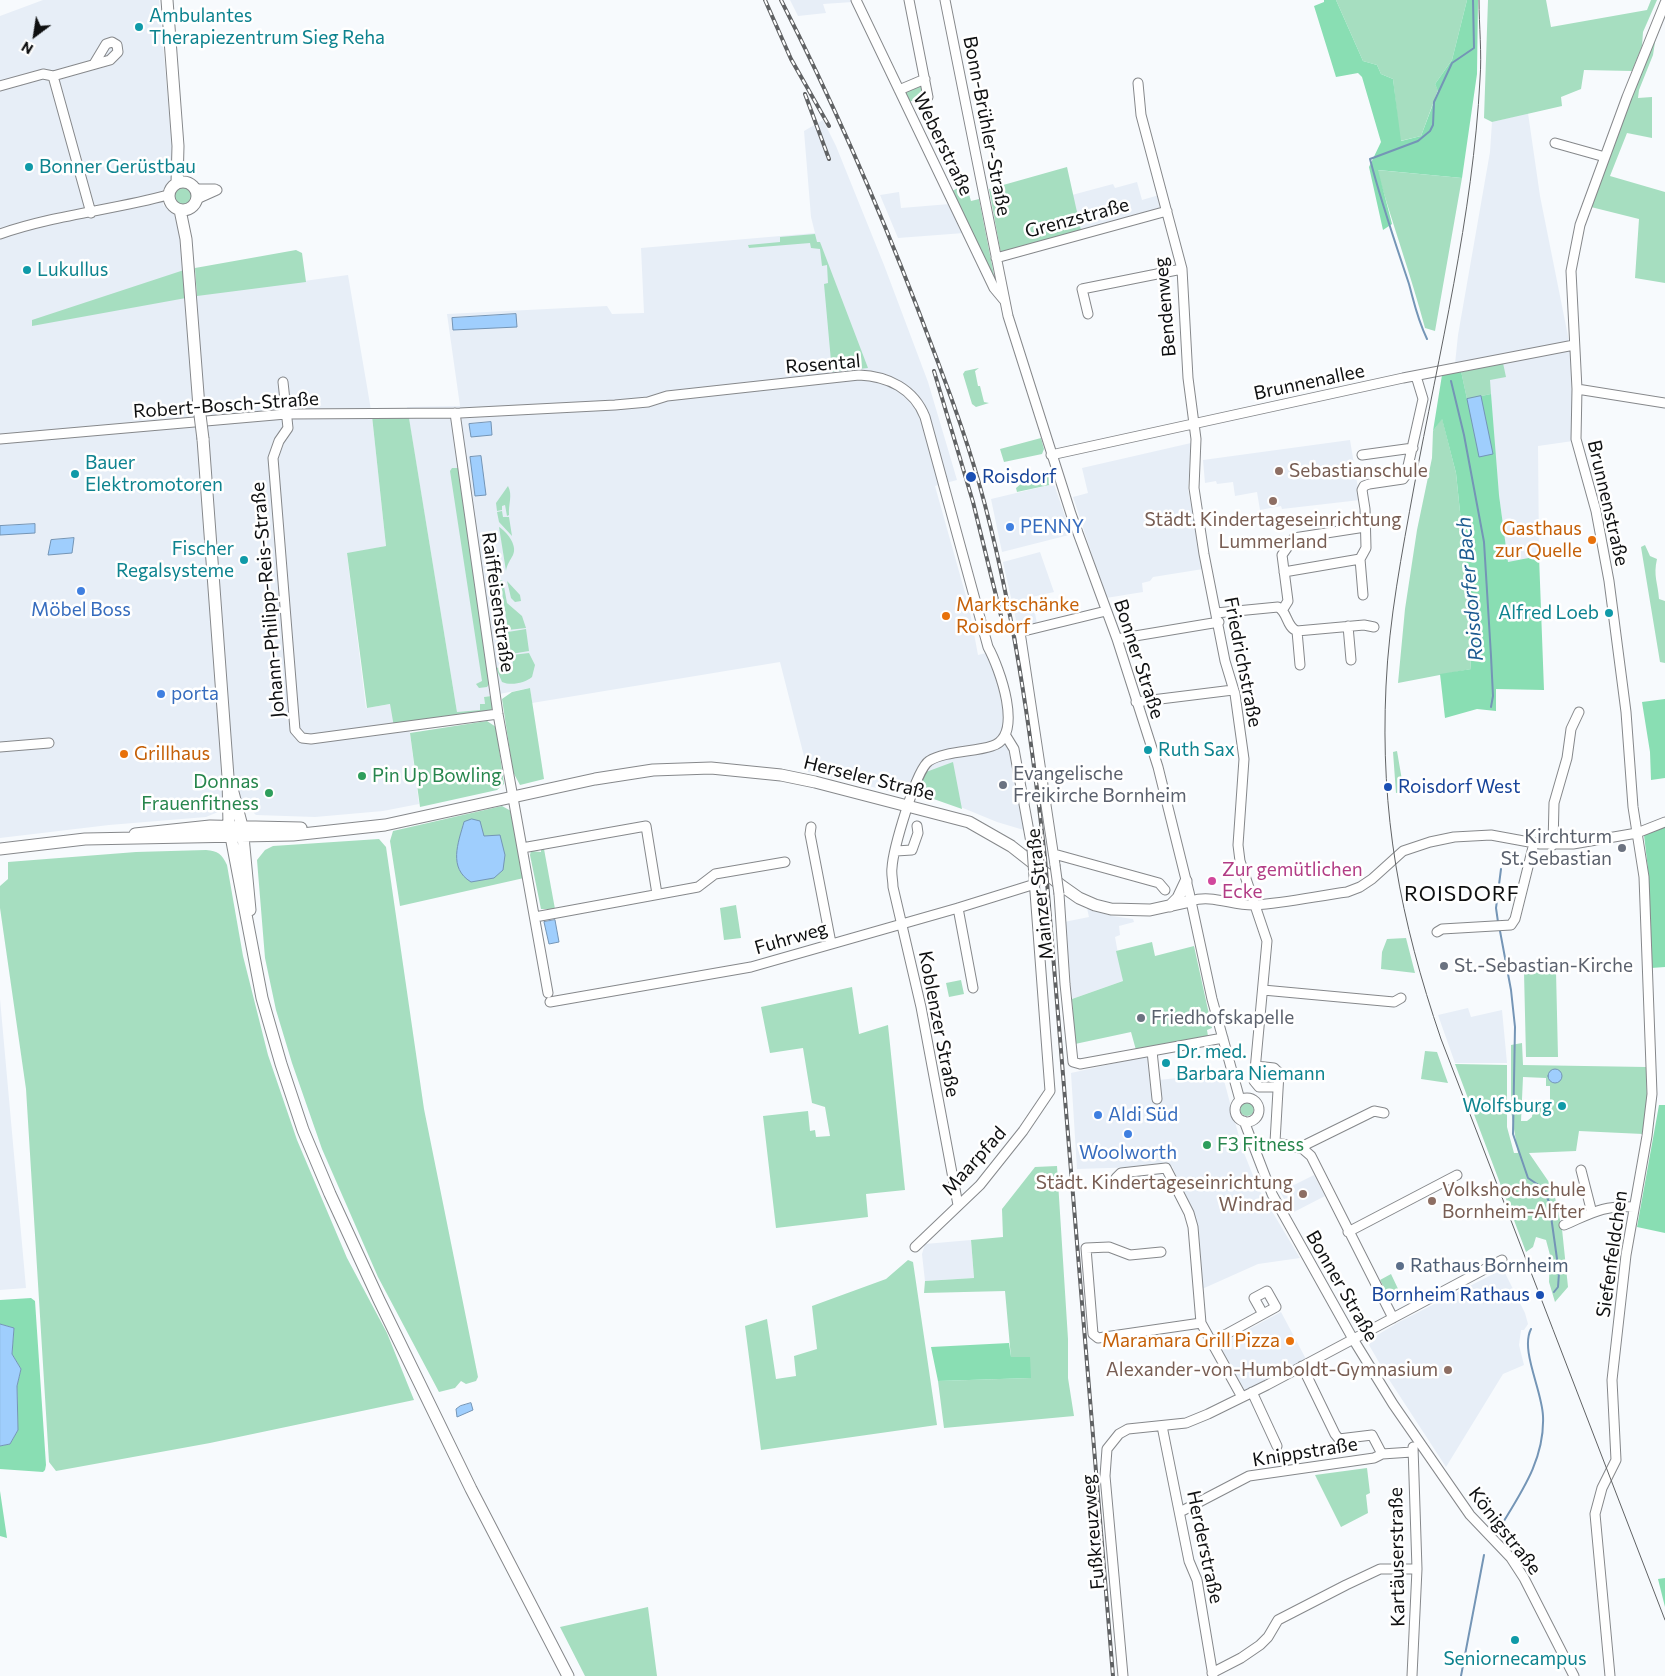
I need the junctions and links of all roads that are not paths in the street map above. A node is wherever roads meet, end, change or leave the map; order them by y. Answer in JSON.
{"nodes":[{"id":1,"x":167,"y":0,"type":"edge"},
{"id":2,"x":856,"y":0,"type":"edge"},
{"id":3,"x":909,"y":0,"type":"edge"},
{"id":4,"x":945,"y":0,"type":"edge"},
{"id":5,"x":1665,"y":2,"type":"edge"},
{"id":6,"x":94,"y":64,"type":"dead end"},
{"id":7,"x":54,"y":76,"type":"junction"},
{"id":8,"x":925,"y":78,"type":"junction"},
{"id":9,"x":1138,"y":82,"type":"dead end"},
{"id":10,"x":0,"y":86,"type":"edge"},
{"id":11,"x":899,"y":90,"type":"junction"},
{"id":12,"x":928,"y":96,"type":"dead end"},
{"id":13,"x":1554,"y":144,"type":"dead end"},
{"id":14,"x":1604,"y":157,"type":"junction"},
{"id":15,"x":189,"y":188,"type":"junction"},
{"id":16,"x":169,"y":198,"type":"junction"},
{"id":17,"x":184,"y":210,"type":"junction"},
{"id":18,"x":1167,"y":211,"type":"junction"},
{"id":19,"x":91,"y":212,"type":"junction"},
{"id":20,"x":0,"y":234,"type":"edge"},
{"id":21,"x":996,"y":258,"type":"junction"},
{"id":22,"x":1182,"y":269,"type":"junction"},
{"id":23,"x":1005,"y":300,"type":"junction"},
{"id":24,"x":1088,"y":314,"type":"dead end"},
{"id":25,"x":1574,"y":345,"type":"junction"},
{"id":26,"x":1416,"y":376,"type":"junction"},
{"id":27,"x":283,"y":382,"type":"dead end"},
{"id":28,"x":1578,"y":389,"type":"junction"},
{"id":29,"x":1665,"y":403,"type":"edge"},
{"id":30,"x":455,"y":413,"type":"junction"},
{"id":31,"x":286,"y":414,"type":"junction"},
{"id":32,"x":1194,"y":424,"type":"junction"},
{"id":33,"x":0,"y":440,"type":"edge"},
{"id":34,"x":1413,"y":448,"type":"junction"},
{"id":35,"x":1052,"y":455,"type":"junction"},
{"id":36,"x":1362,"y":455,"type":"dead end"},
{"id":37,"x":1365,"y":527,"type":"junction"},
{"id":38,"x":1360,"y":560,"type":"junction"},
{"id":39,"x":1284,"y":572,"type":"junction"},
{"id":40,"x":1362,"y":594,"type":"dead end"},
{"id":41,"x":1282,"y":609,"type":"junction"},
{"id":42,"x":1106,"y":611,"type":"junction"},
{"id":43,"x":1218,"y":617,"type":"junction"},
{"id":44,"x":1348,"y":626,"type":"junction"},
{"id":45,"x":1374,"y":627,"type":"dead end"},
{"id":46,"x":1297,"y":631,"type":"junction"},
{"id":47,"x":1117,"y":639,"type":"junction"},
{"id":48,"x":1351,"y":660,"type":"dead end"},
{"id":49,"x":1300,"y":665,"type":"dead end"},
{"id":50,"x":1233,"y":690,"type":"junction"},
{"id":51,"x":1136,"y":702,"type":"junction"},
{"id":52,"x":1579,"y":712,"type":"dead end"},
{"id":53,"x":498,"y":714,"type":"junction"},
{"id":54,"x":1006,"y":736,"type":"junction"},
{"id":55,"x":49,"y":743,"type":"dead end"},
{"id":56,"x":0,"y":747,"type":"edge"},
{"id":57,"x":228,"y":777,"type":"junction"},
{"id":58,"x":512,"y":796,"type":"junction"},
{"id":59,"x":908,"y":805,"type":"junction"},
{"id":60,"x":1665,"y":822,"type":"edge"},
{"id":61,"x":918,"y":826,"type":"dead end"},
{"id":62,"x":811,"y":827,"type":"dead end"},
{"id":63,"x":230,"y":832,"type":"junction"},
{"id":64,"x":243,"y":832,"type":"junction"},
{"id":65,"x":1637,"y":833,"type":"junction"},
{"id":66,"x":1534,"y":843,"type":"junction"},
{"id":67,"x":1553,"y":845,"type":"junction"},
{"id":68,"x":522,"y":848,"type":"junction"},
{"id":69,"x":0,"y":850,"type":"edge"},
{"id":70,"x":896,"y":851,"type":"junction"},
{"id":71,"x":1054,"y":854,"type":"junction"},
{"id":72,"x":785,"y":862,"type":"dead end"},
{"id":73,"x":1035,"y":881,"type":"junction"},
{"id":74,"x":1186,"y":881,"type":"junction"},
{"id":75,"x":1166,"y":890,"type":"dead end"},
{"id":76,"x":657,"y":894,"type":"junction"},
{"id":77,"x":1191,"y":901,"type":"junction"},
{"id":78,"x":1256,"y":905,"type":"junction"},
{"id":79,"x":1170,"y":906,"type":"junction"},
{"id":80,"x":958,"y":908,"type":"junction"},
{"id":81,"x":535,"y":917,"type":"junction"},
{"id":82,"x":902,"y":924,"type":"junction"},
{"id":83,"x":1437,"y":932,"type":"dead end"},
{"id":84,"x":831,"y":943,"type":"junction"},
{"id":85,"x":252,"y":949,"type":"junction"},
{"id":86,"x":973,"y":988,"type":"dead end"},
{"id":87,"x":1263,"y":990,"type":"junction"},
{"id":88,"x":549,"y":998,"type":"joint"},
{"id":89,"x":1401,"y":998,"type":"dead end"},
{"id":90,"x":1223,"y":1038,"type":"junction"},
{"id":91,"x":1152,"y":1051,"type":"junction"},
{"id":92,"x":1256,"y":1066,"type":"junction"},
{"id":93,"x":1278,"y":1088,"type":"junction"},
{"id":94,"x":1157,"y":1099,"type":"dead end"},
{"id":95,"x":1243,"y":1099,"type":"junction"},
{"id":96,"x":1384,"y":1113,"type":"dead end"},
{"id":97,"x":1254,"y":1119,"type":"junction"},
{"id":98,"x":1244,"y":1121,"type":"junction"},
{"id":99,"x":1254,"y":1143,"type":"junction"},
{"id":100,"x":1303,"y":1149,"type":"junction"},
{"id":101,"x":1582,"y":1170,"type":"dead end"},
{"id":102,"x":1457,"y":1175,"type":"dead end"},
{"id":103,"x":1116,"y":1178,"type":"dead end"},
{"id":104,"x":958,"y":1204,"type":"junction"},
{"id":105,"x":1634,"y":1208,"type":"junction"},
{"id":106,"x":1592,"y":1213,"type":"junction"},
{"id":107,"x":1564,"y":1225,"type":"dead end"},
{"id":108,"x":1348,"y":1232,"type":"junction"},
{"id":109,"x":914,"y":1246,"type":"dead end"},
{"id":110,"x":1161,"y":1252,"type":"dead end"},
{"id":111,"x":1502,"y":1260,"type":"dead end"},
{"id":112,"x":1263,"y":1314,"type":"dead end"},
{"id":113,"x":1393,"y":1318,"type":"junction"},
{"id":114,"x":1201,"y":1323,"type":"junction"},
{"id":115,"x":1353,"y":1339,"type":"junction"},
{"id":116,"x":1212,"y":1342,"type":"junction"},
{"id":117,"x":1302,"y":1366,"type":"junction"},
{"id":118,"x":1252,"y":1392,"type":"junction"},
{"id":119,"x":1242,"y":1397,"type":"junction"},
{"id":120,"x":1162,"y":1426,"type":"junction"},
{"id":121,"x":1416,"y":1437,"type":"junction"},
{"id":122,"x":1277,"y":1446,"type":"dead end"},
{"id":123,"x":1412,"y":1452,"type":"junction"},
{"id":124,"x":1382,"y":1454,"type":"junction"},
{"id":125,"x":1180,"y":1512,"type":"junction"},
{"id":126,"x":1417,"y":1569,"type":"junction"},
{"id":127,"x":1213,"y":1675,"type":"edge"},
{"id":128,"x":568,"y":1676,"type":"edge"},
{"id":129,"x":1123,"y":1676,"type":"edge"},
{"id":130,"x":1412,"y":1676,"type":"edge"},
{"id":131,"x":1574,"y":1676,"type":"edge"},
{"id":132,"x":1610,"y":1676,"type":"edge"}],
"edges":[{"from":1,"to":15,"type":"main road"},
{"from":2,"to":11,"type":"street","name":"Weberstraße"},
{"from":3,"to":8,"type":"street"},
{"from":4,"to":21,"type":"street","name":"Bonn-Brühler-Straße"},
{"from":5,"to":14,"type":"street","name":"Brunnenstraße"},
{"from":6,"to":7,"type":"street"},
{"from":7,"to":10,"type":"street"},
{"from":7,"to":19,"type":"street"},
{"from":8,"to":11,"type":"street"},
{"from":8,"to":12,"type":"street"},
{"from":9,"to":18,"type":"street","name":"Bendenweg"},
{"from":11,"to":23,"type":"street","name":"Weberstraße"},
{"from":13,"to":14,"type":"street"},
{"from":14,"to":25,"type":"street","name":"Brunnenstraße"},
{"from":15,"to":16,"type":"main road"},
{"from":15,"to":17,"type":"main road"},
{"from":16,"to":17,"type":"main road"},
{"from":16,"to":19,"type":"street"},
{"from":17,"to":57,"type":"main road","bridge":true},
{"from":18,"to":21,"type":"street","name":"Grenzstraße"},
{"from":18,"to":22,"type":"street","name":"Bendenweg"},
{"from":19,"to":20,"type":"street"},
{"from":21,"to":23,"type":"street","name":"Bonner Straße"},
{"from":22,"to":24,"type":"street"},
{"from":22,"to":32,"type":"street","name":"Bendenweg"},
{"from":23,"to":35,"type":"street","name":"Bonner Straße"},
{"from":25,"to":26,"type":"street","name":"Brunnenallee"},
{"from":25,"to":28,"type":"street","name":"Brunnenstraße"},
{"from":26,"to":32,"type":"street","name":"Brunnenallee"},
{"from":26,"to":34,"type":"street"},
{"from":27,"to":31,"type":"street","name":"Johann-Philipp-Reis-Straße"},
{"from":28,"to":29,"type":"street"},
{"from":28,"to":65,"type":"street","name":"Brunnenstraße"},
{"from":30,"to":31,"type":"street","name":"Robert-Bosch-Straße"},
{"from":30,"to":53,"type":"street","name":"Raiffeisenstraße"},
{"from":30,"to":54,"type":"street","name":"Rosental"},
{"from":31,"to":33,"type":"street","name":"Robert-Bosch-Straße"},
{"from":31,"to":53,"type":"street","name":"Johann-Philipp-Reis-Straße"},
{"from":32,"to":35,"type":"street","name":"Brunnenallee"},
{"from":32,"to":43,"type":"street","name":"Friedrichstraße"},
{"from":34,"to":36,"type":"street"},
{"from":34,"to":37,"type":"street"},
{"from":35,"to":42,"type":"street","name":"Bonner Straße"},
{"from":37,"to":38,"type":"street"},
{"from":37,"to":39,"type":"street"},
{"from":38,"to":39,"type":"street"},
{"from":38,"to":40,"type":"street"},
{"from":39,"to":41,"type":"street"},
{"from":41,"to":43,"type":"street"},
{"from":41,"to":46,"type":"street"},
{"from":42,"to":47,"type":"street","name":"Bonner Straße"},
{"from":42,"to":71,"type":"street","name":"Mainzer Straße"},
{"from":43,"to":47,"type":"street"},
{"from":43,"to":50,"type":"street","name":"Friedrichstraße"},
{"from":44,"to":45,"type":"street"},
{"from":44,"to":46,"type":"street"},
{"from":44,"to":48,"type":"street"},
{"from":46,"to":49,"type":"street"},
{"from":47,"to":51,"type":"street","name":"Bonner Straße"},
{"from":50,"to":51,"type":"street"},
{"from":50,"to":78,"type":"street","name":"Friedrichstraße"},
{"from":51,"to":74,"type":"street","name":"Bonner Straße"},
{"from":52,"to":67,"type":"street"},
{"from":53,"to":58,"type":"street","name":"Raiffeisenstraße"},
{"from":54,"to":59,"type":"street"},
{"from":54,"to":73,"type":"street","bridge":true},
{"from":55,"to":56,"type":"street"},
{"from":57,"to":63,"type":"main road"},
{"from":57,"to":64,"type":"main road"},
{"from":58,"to":59,"type":"main road","name":"Herseler Straße"},
{"from":58,"to":64,"type":"main road","name":"Herseler Straße"},
{"from":58,"to":68,"type":"street","name":"Raiffeisenstraße"},
{"from":59,"to":70,"type":"street","name":"Koblenzer Straße"},
{"from":59,"to":79,"type":"main road","name":"Herseler Straße"},
{"from":60,"to":65,"type":"street"},
{"from":61,"to":70,"type":"street"},
{"from":62,"to":84,"type":"street"},
{"from":63,"to":64,"type":"main road","name":"Herseler Straße"},
{"from":63,"to":69,"type":"main road","name":"Herseler Straße"},
{"from":63,"to":85,"type":"main road"},
{"from":64,"to":85,"type":"main road"},
{"from":65,"to":67,"type":"street"},
{"from":65,"to":105,"type":"street","name":"Siefenfeldchen"},
{"from":66,"to":67,"type":"street"},
{"from":66,"to":78,"type":"street"},
{"from":66,"to":83,"type":"street"},
{"from":68,"to":76,"type":"street"},
{"from":68,"to":81,"type":"street","name":"Raiffeisenstraße"},
{"from":70,"to":82,"type":"street","name":"Koblenzer Straße"},
{"from":71,"to":75,"type":"street"},
{"from":71,"to":91,"type":"street","name":"Mainzer Straße","bridge":true},
{"from":72,"to":76,"type":"street"},
{"from":73,"to":80,"type":"street","name":"Fuhrweg"},
{"from":73,"to":104,"type":"street","name":"Maarpfad"},
{"from":74,"to":77,"type":"street","name":"Bonner Straße"},
{"from":74,"to":79,"type":"main road"},
{"from":76,"to":81,"type":"street"},
{"from":77,"to":78,"type":"street"},
{"from":77,"to":79,"type":"main road","name":"Herseler Straße"},
{"from":77,"to":90,"type":"street","name":"Bonner Straße"},
{"from":78,"to":87,"type":"street","name":"Friedrichstraße"},
{"from":80,"to":82,"type":"street","name":"Fuhrweg"},
{"from":80,"to":86,"type":"street"},
{"from":81,"to":88,"type":"street","name":"Raiffeisenstraße"},
{"from":82,"to":84,"type":"street","name":"Fuhrweg"},
{"from":82,"to":104,"type":"street","name":"Koblenzer Straße"},
{"from":84,"to":88,"type":"street","name":"Fuhrweg"},
{"from":85,"to":128,"type":"main road"},
{"from":87,"to":89,"type":"street"},
{"from":87,"to":92,"type":"street","name":"Friedrichstraße"},
{"from":90,"to":91,"type":"street"},
{"from":90,"to":95,"type":"street","name":"Bonner Straße"},
{"from":91,"to":94,"type":"street"},
{"from":92,"to":93,"type":"street"},
{"from":92,"to":93,"type":"street","name":"Friedrichstraße"},
{"from":93,"to":100,"type":"street"},
{"from":95,"to":97,"type":"street"},
{"from":95,"to":98,"type":"street"},
{"from":96,"to":100,"type":"street"},
{"from":97,"to":98,"type":"street"},
{"from":97,"to":99,"type":"street","name":"Bonner Straße"},
{"from":98,"to":99,"type":"street","name":"Bonner Straße"},
{"from":99,"to":115,"type":"street","name":"Bonner Straße"},
{"from":100,"to":108,"type":"street"},
{"from":101,"to":106,"type":"street"},
{"from":102,"to":108,"type":"street"},
{"from":103,"to":114,"type":"street"},
{"from":104,"to":109,"type":"street","name":"Maarpfad"},
{"from":105,"to":106,"type":"street"},
{"from":105,"to":132,"type":"street","name":"Siefenfeldchen"},
{"from":106,"to":107,"type":"street"},
{"from":108,"to":113,"type":"street"},
{"from":110,"to":114,"type":"street"},
{"from":111,"to":113,"type":"street"},
{"from":112,"to":116,"type":"street"},
{"from":113,"to":115,"type":"street"},
{"from":114,"to":116,"type":"street"},
{"from":115,"to":117,"type":"street"},
{"from":115,"to":121,"type":"street","name":"Bonner Straße"},
{"from":116,"to":119,"type":"street"},
{"from":117,"to":118,"type":"street"},
{"from":117,"to":124,"type":"street"},
{"from":118,"to":119,"type":"street"},
{"from":118,"to":122,"type":"street"},
{"from":119,"to":120,"type":"street"},
{"from":120,"to":125,"type":"street","name":"Herderstraße"},
{"from":120,"to":129,"type":"street","name":"Fußkreuzweg"},
{"from":121,"to":123,"type":"street","name":"Kartäuserstraße"},
{"from":121,"to":131,"type":"street","name":"Königstraße"},
{"from":123,"to":124,"type":"street","name":"Knippstraße"},
{"from":123,"to":126,"type":"street","name":"Kartäuserstraße"},
{"from":124,"to":125,"type":"street","name":"Knippstraße"},
{"from":125,"to":127,"type":"street","name":"Herderstraße"},
{"from":126,"to":127,"type":"street"},
{"from":126,"to":130,"type":"street","name":"Kartäuserstraße"}]}
